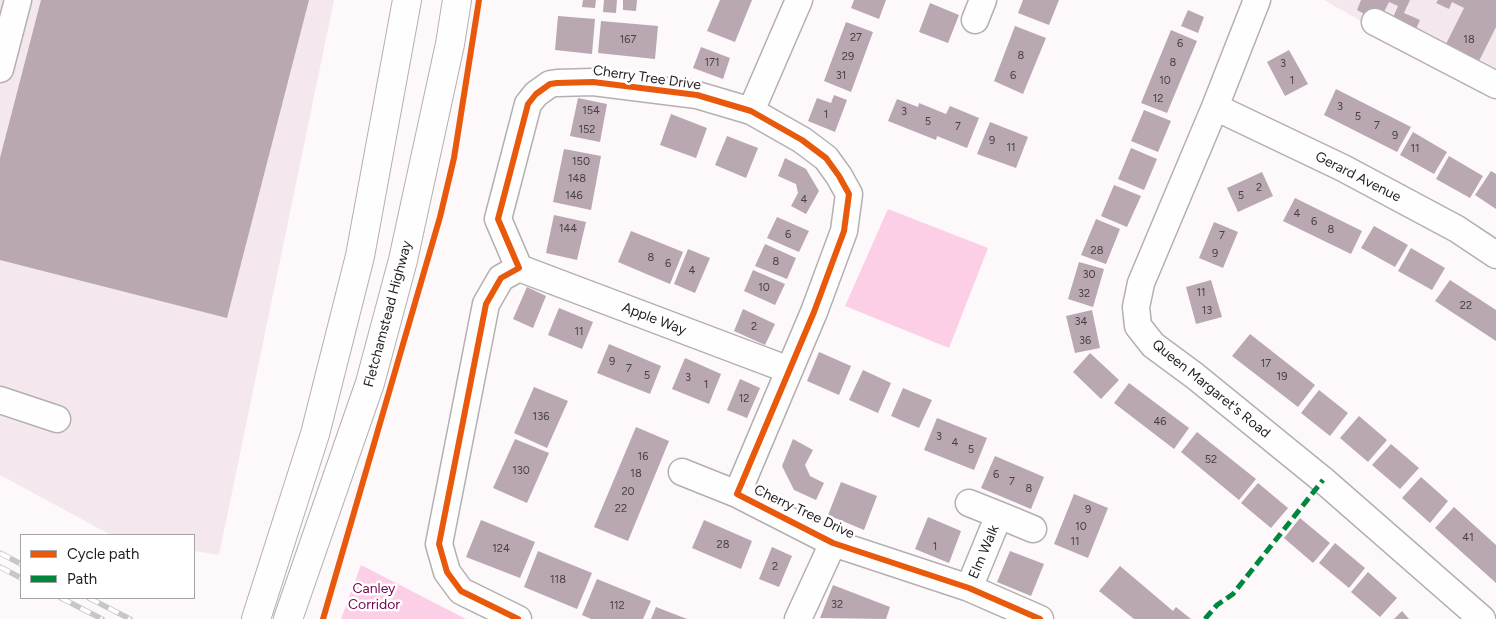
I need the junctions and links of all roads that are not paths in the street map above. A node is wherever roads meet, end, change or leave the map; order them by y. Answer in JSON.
{"nodes":[{"id":1,"x":18,"y":0,"type":"edge"},
{"id":2,"x":407,"y":0,"type":"edge"},
{"id":3,"x":458,"y":0,"type":"edge"},
{"id":4,"x":799,"y":0,"type":"edge"},
{"id":5,"x":1257,"y":0,"type":"edge"},
{"id":6,"x":1375,"y":22,"type":"dead end"},
{"id":7,"x":0,"y":69,"type":"edge"},
{"id":8,"x":1496,"y":85,"type":"edge"},
{"id":9,"x":1215,"y":107,"type":"junction"},
{"id":10,"x":751,"y":110,"type":"junction"},
{"id":11,"x":1496,"y":254,"type":"edge"},
{"id":12,"x":519,"y":268,"type":"junction"},
{"id":13,"x":789,"y":370,"type":"junction"},
{"id":14,"x":0,"y":400,"type":"edge"},
{"id":15,"x":57,"y":418,"type":"dead end"},
{"id":16,"x":682,"y":472,"type":"dead end"},
{"id":17,"x":737,"y":494,"type":"junction"},
{"id":18,"x":969,"y":503,"type":"dead end"},
{"id":19,"x":999,"y":516,"type":"junction"},
{"id":20,"x":1033,"y":529,"type":"dead end"},
{"id":21,"x":834,"y":543,"type":"junction"},
{"id":22,"x":969,"y":588,"type":"junction"},
{"id":23,"x":257,"y":615,"type":"edge"},
{"id":24,"x":288,"y":619,"type":"edge"},
{"id":25,"x":518,"y":619,"type":"edge"},
{"id":26,"x":798,"y":619,"type":"edge"},
{"id":27,"x":1040,"y":619,"type":"edge"},
{"id":28,"x":1482,"y":619,"type":"edge"}],
"edges":[{"from":1,"to":7,"type":"street"},
{"from":2,"to":23,"type":"highway"},
{"from":3,"to":24,"type":"highway","name":"Fletchamstead Highway"},
{"from":4,"to":10,"type":"street"},
{"from":5,"to":9,"type":"street","name":"Queen Margaret's Road"},
{"from":6,"to":8,"type":"street"},
{"from":9,"to":11,"type":"street","name":"Gerard Avenue"},
{"from":9,"to":28,"type":"street","name":"Queen Margaret's Road"},
{"from":10,"to":12,"type":"street","name":"Cherry Tree Drive"},
{"from":10,"to":13,"type":"street","name":"Cherry Tree Drive"},
{"from":12,"to":13,"type":"street","name":"Apple Way"},
{"from":12,"to":25,"type":"street"},
{"from":13,"to":17,"type":"street","name":"Cherry Tree Drive"},
{"from":14,"to":15,"type":"street"},
{"from":16,"to":17,"type":"street","name":"Cherry Tree Drive"},
{"from":17,"to":21,"type":"street","name":"Cherry Tree Drive"},
{"from":18,"to":19,"type":"street","name":"Elm Walk"},
{"from":19,"to":20,"type":"street","name":"Elm Walk"},
{"from":19,"to":22,"type":"street","name":"Elm Walk"},
{"from":21,"to":22,"type":"street","name":"Cherry Tree Drive"},
{"from":21,"to":26,"type":"street"},
{"from":22,"to":27,"type":"street","name":"Cherry Tree Drive"}]}
